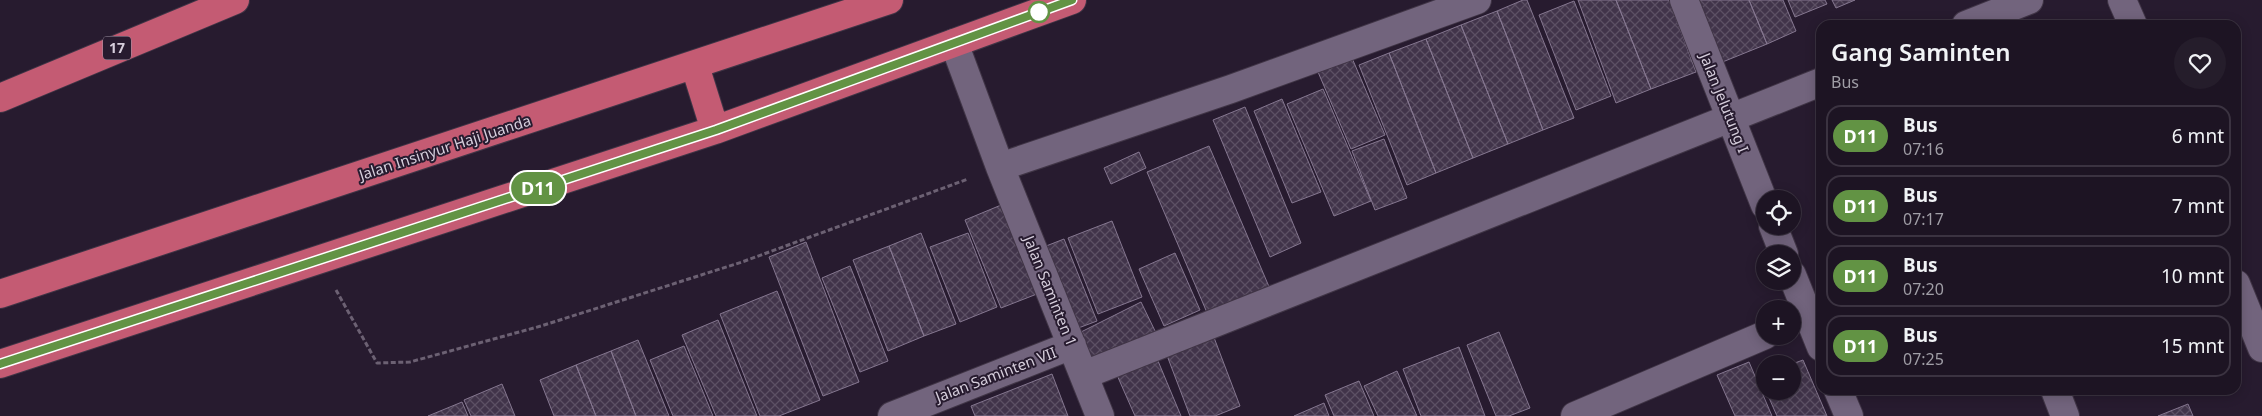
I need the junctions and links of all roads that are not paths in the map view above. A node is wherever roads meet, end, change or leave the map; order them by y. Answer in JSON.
{"nodes":[{"id":1,"x":234,"y":0,"type":"edge"},
{"id":2,"x":889,"y":0,"type":"edge"},
{"id":3,"x":1072,"y":0,"type":"edge"},
{"id":4,"x":1477,"y":0,"type":"edge"},
{"id":5,"x":1684,"y":0,"type":"edge"},
{"id":6,"x":2029,"y":0,"type":"edge"},
{"id":7,"x":2122,"y":0,"type":"edge"},
{"id":8,"x":1979,"y":20,"type":"edge"},
{"id":9,"x":2130,"y":20,"type":"edge"},
{"id":10,"x":954,"y":43,"type":"junction"},
{"id":11,"x":695,"y":66,"type":"junction"},
{"id":12,"x":1816,"y":84,"type":"edge"},
{"id":13,"x":0,"y":98,"type":"edge"},
{"id":14,"x":1730,"y":118,"type":"junction"},
{"id":15,"x":716,"y":130,"type":"junction"},
{"id":16,"x":1000,"y":167,"type":"junction"},
{"id":17,"x":1759,"y":190,"type":"edge"},
{"id":18,"x":0,"y":294,"type":"edge"},
{"id":19,"x":2241,"y":296,"type":"edge"},
{"id":20,"x":1801,"y":320,"type":"edge"},
{"id":21,"x":1756,"y":339,"type":"edge"},
{"id":22,"x":1816,"y":340,"type":"edge"},
{"id":23,"x":1072,"y":345,"type":"junction"},
{"id":24,"x":2262,"y":348,"type":"edge"},
{"id":25,"x":0,"y":364,"type":"edge"},
{"id":26,"x":1084,"y":375,"type":"junction"},
{"id":27,"x":1840,"y":395,"type":"edge"},
{"id":28,"x":2057,"y":395,"type":"edge"},
{"id":29,"x":892,"y":416,"type":"edge"},
{"id":30,"x":1100,"y":416,"type":"edge"},
{"id":31,"x":1575,"y":416,"type":"edge"},
{"id":32,"x":1849,"y":416,"type":"edge"},
{"id":33,"x":2065,"y":416,"type":"edge"}],
"edges":[{"from":1,"to":13,"type":"highway","number":"17"},
{"from":2,"to":11,"type":"highway","name":"Jalan Insinyur Haji Juanda"},
{"from":3,"to":10,"type":"highway"},
{"from":4,"to":16,"type":"street"},
{"from":5,"to":14,"type":"street","name":"Jalan Jelutung I"},
{"from":6,"to":8,"type":"street"},
{"from":7,"to":9,"type":"street"},
{"from":10,"to":15,"type":"highway"},
{"from":10,"to":16,"type":"street","name":"Jalan Saminten 1"},
{"from":11,"to":15,"type":"highway"},
{"from":11,"to":18,"type":"highway","name":"Jalan Insinyur Haji Juanda"},
{"from":12,"to":14,"type":"street"},
{"from":14,"to":17,"type":"street","name":"Jalan Jelutung I"},
{"from":14,"to":26,"type":"street"},
{"from":15,"to":25,"type":"highway"},
{"from":16,"to":23,"type":"street","name":"Jalan Saminten 1"},
{"from":19,"to":24,"type":"street"},
{"from":20,"to":22,"type":"street"},
{"from":21,"to":31,"type":"street"},
{"from":23,"to":26,"type":"street","name":"Jalan Saminten 1"},
{"from":23,"to":29,"type":"street","name":"Jalan Saminten VII"},
{"from":26,"to":30,"type":"street","name":"Jalan Saminten 1"},
{"from":27,"to":32,"type":"street"},
{"from":28,"to":33,"type":"street"}]}
